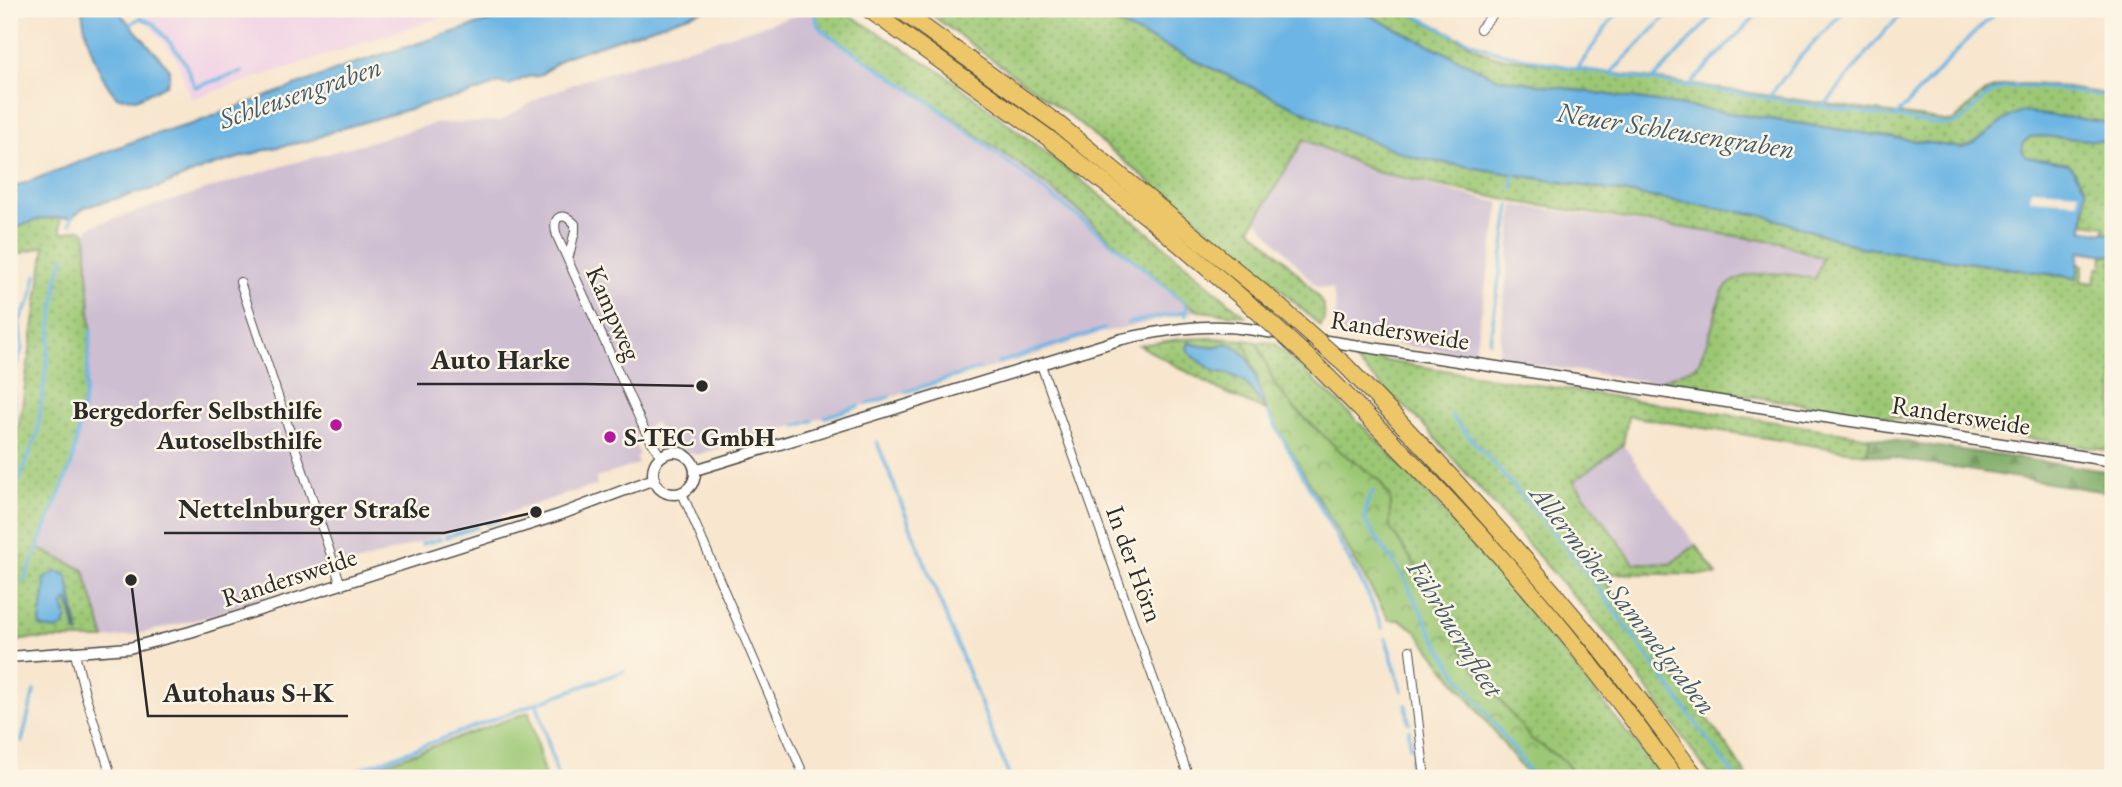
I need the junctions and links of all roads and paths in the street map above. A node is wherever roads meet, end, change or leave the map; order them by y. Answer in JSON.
{"nodes":[{"id":1,"x":868,"y":9,"type":"edge"},
{"id":2,"x":899,"y":9,"type":"edge"},
{"id":3,"x":1498,"y":9,"type":"edge"},
{"id":4,"x":1480,"y":29,"type":"dead end"},
{"id":5,"x":568,"y":260,"type":"junction"},
{"id":6,"x":240,"y":282,"type":"dead end"},
{"id":7,"x":1041,"y":365,"type":"junction"},
{"id":8,"x":661,"y":457,"type":"junction"},
{"id":9,"x":2113,"y":461,"type":"edge"},
{"id":10,"x":695,"y":470,"type":"junction"},
{"id":11,"x":654,"y":479,"type":"junction"},
{"id":12,"x":682,"y":493,"type":"junction"},
{"id":13,"x":341,"y":585,"type":"junction"},
{"id":14,"x":1410,"y":650,"type":"dead end"},
{"id":15,"x":75,"y":654,"type":"junction"},
{"id":16,"x":9,"y":657,"type":"edge"},
{"id":17,"x":112,"y":778,"type":"edge"},
{"id":18,"x":805,"y":778,"type":"edge"},
{"id":19,"x":1189,"y":778,"type":"edge"},
{"id":20,"x":1425,"y":778,"type":"edge"},
{"id":21,"x":1676,"y":778,"type":"edge"},
{"id":22,"x":1697,"y":778,"type":"edge"}],
"edges":[{"from":1,"to":21,"type":"highway","bridge":true},
{"from":2,"to":22,"type":"highway","bridge":true},
{"from":3,"to":4,"type":"street"},
{"from":5,"to":5,"type":"street","name":"Kampweg"},
{"from":5,"to":8,"type":"street","name":"Kampweg"},
{"from":6,"to":13,"type":"street"},
{"from":7,"to":9,"type":"street","name":"Randersweide"},
{"from":7,"to":10,"type":"street","name":"Randersweide"},
{"from":7,"to":19,"type":"street","name":"In der Hörn"},
{"from":8,"to":10,"type":"street"},
{"from":8,"to":11,"type":"street"},
{"from":10,"to":12,"type":"street"},
{"from":11,"to":12,"type":"street"},
{"from":11,"to":13,"type":"street","name":"Randersweide"},
{"from":12,"to":18,"type":"street"},
{"from":13,"to":15,"type":"street","name":"Randersweide"},
{"from":14,"to":20,"type":"street"},
{"from":15,"to":16,"type":"street","name":"Randersweide"},
{"from":15,"to":17,"type":"street"}]}
